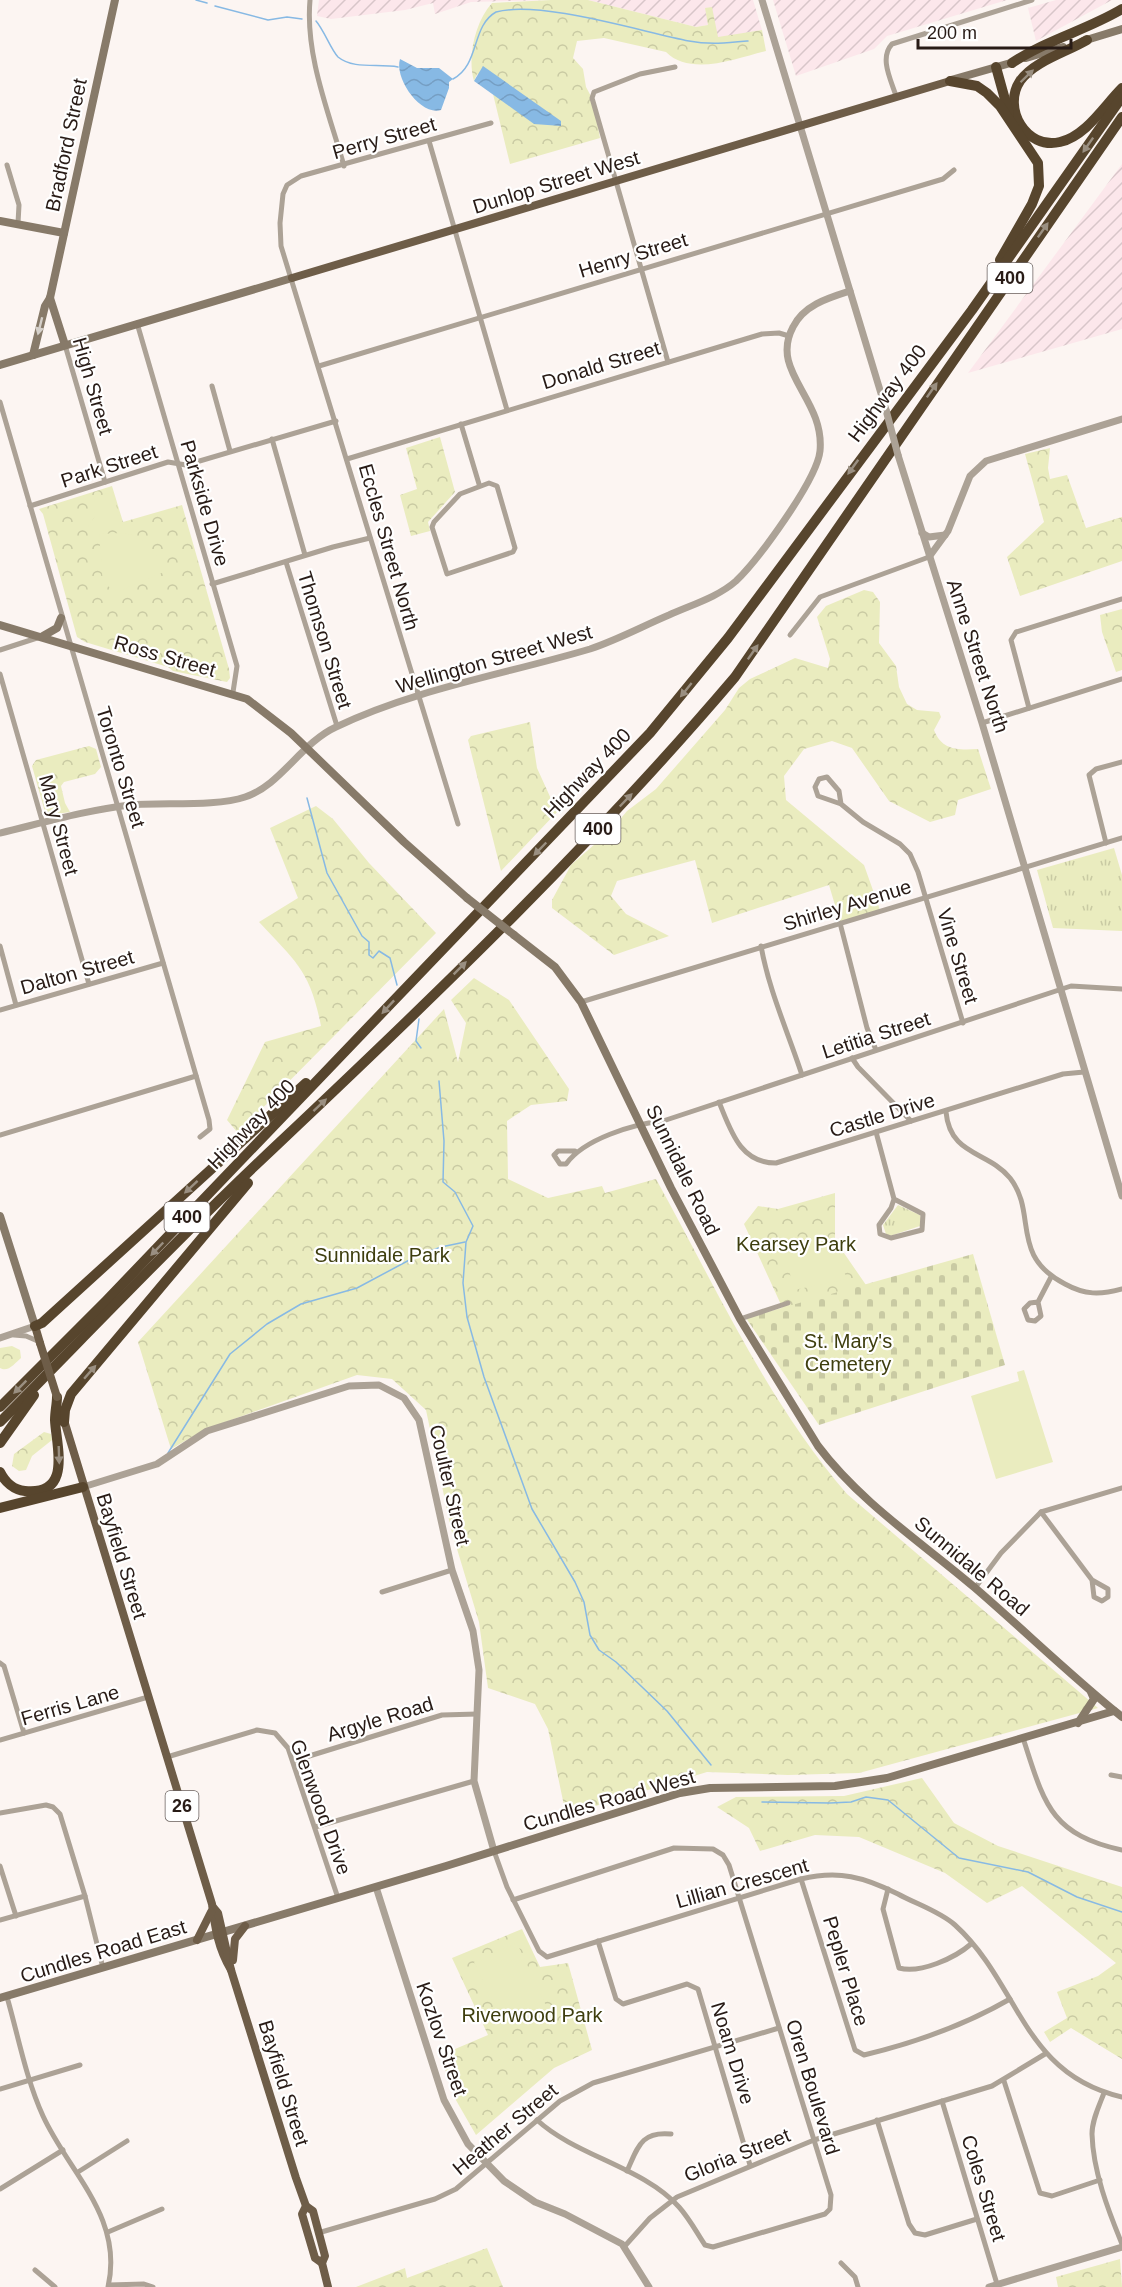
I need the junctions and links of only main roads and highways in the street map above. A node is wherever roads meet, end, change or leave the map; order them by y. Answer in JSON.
{"nodes":[{"id":1,"x":115,"y":0,"type":"edge"},
{"id":2,"x":1122,"y":9,"type":"edge"},
{"id":3,"x":1122,"y":29,"type":"edge"},
{"id":4,"x":1087,"y":40,"type":"junction"},
{"id":5,"x":1012,"y":63,"type":"junction"},
{"id":6,"x":996,"y":67,"type":"junction"},
{"id":7,"x":950,"y":81,"type":"junction"},
{"id":8,"x":1122,"y":88,"type":"edge"},
{"id":9,"x":1122,"y":98,"type":"edge"},
{"id":10,"x":1122,"y":117,"type":"edge"},
{"id":11,"x":1012,"y":123,"type":"junction"},
{"id":12,"x":0,"y":221,"type":"edge"},
{"id":13,"x":64,"y":233,"type":"junction"},
{"id":14,"x":292,"y":278,"type":"joint"},
{"id":15,"x":50,"y":298,"type":"junction"},
{"id":16,"x":972,"y":310,"type":"junction"},
{"id":17,"x":65,"y":345,"type":"junction"},
{"id":18,"x":33,"y":355,"type":"junction"},
{"id":19,"x":0,"y":365,"type":"edge"},
{"id":20,"x":61,"y":618,"type":"road end"},
{"id":21,"x":0,"y":625,"type":"edge"},
{"id":22,"x":41,"y":637,"type":"junction"},
{"id":23,"x":305,"y":747,"type":"joint"},
{"id":24,"x":371,"y":1024,"type":"junction"},
{"id":25,"x":277,"y":1144,"type":"junction"},
{"id":26,"x":0,"y":1215,"type":"edge"},
{"id":27,"x":34,"y":1326,"type":"junction"},
{"id":28,"x":39,"y":1383,"type":"junction"},
{"id":29,"x":57,"y":1397,"type":"junction"},
{"id":30,"x":0,"y":1407,"type":"edge"},
{"id":31,"x":0,"y":1422,"type":"edge"},
{"id":32,"x":64,"y":1422,"type":"junction"},
{"id":33,"x":0,"y":1443,"type":"edge"},
{"id":34,"x":0,"y":1472,"type":"edge"},
{"id":35,"x":83,"y":1487,"type":"junction"},
{"id":36,"x":0,"y":1508,"type":"edge"},
{"id":37,"x":1090,"y":1691,"type":"junction"},
{"id":38,"x":1118,"y":1710,"type":"edge"},
{"id":39,"x":1122,"y":1717,"type":"edge"},
{"id":40,"x":1078,"y":1723,"type":"junction"},
{"id":41,"x":213,"y":1906,"type":"junction"},
{"id":42,"x":245,"y":1926,"type":"junction"},
{"id":43,"x":220,"y":1934,"type":"junction"},
{"id":44,"x":196,"y":1940,"type":"junction"},
{"id":45,"x":231,"y":1970,"type":"junction"},
{"id":46,"x":3,"y":1997,"type":"edge"},
{"id":47,"x":306,"y":2206,"type":"junction"},
{"id":48,"x":322,"y":2263,"type":"junction"},
{"id":49,"x":328,"y":2287,"type":"edge"}],
"edges":[{"from":1,"to":13,"type":"main road","name":"Bradford Street"},
{"from":2,"to":5,"type":"highway"},
{"from":3,"to":4,"type":"main road","name":"Dunlop Street West"},
{"from":4,"to":5,"type":"main road","name":"Dunlop Street West"},
{"from":8,"to":4,"type":"highway","one_way":true},
{"from":5,"to":6,"type":"main road","name":"Dunlop Street West"},
{"from":6,"to":7,"type":"main road","name":"Dunlop Street West"},
{"from":6,"to":11,"type":"highway"},
{"from":7,"to":11,"type":"highway"},
{"from":7,"to":14,"type":"main road","name":"Dunlop Street West"},
{"from":9,"to":16,"type":"highway","name":"Highway 400","number":"400","one_way":true},
{"from":25,"to":10,"type":"highway","name":"Highway 400","number":"400","one_way":true},
{"from":11,"to":16,"type":"highway"},
{"from":12,"to":13,"type":"main road"},
{"from":13,"to":15,"type":"main road","name":"Bradford Street"},
{"from":14,"to":17,"type":"main road","name":"Dunlop Street West"},
{"from":15,"to":17,"type":"main road","name":"High Street"},
{"from":15,"to":18,"type":"main road","name":"Bradford Street","one_way":true},
{"from":16,"to":24,"type":"highway","name":"Highway 400","number":"400","one_way":true},
{"from":17,"to":18,"type":"main road","name":"Dunlop Street West"},
{"from":18,"to":19,"type":"main road","name":"Dunlop Street West"},
{"from":20,"to":22,"type":"main road"},
{"from":21,"to":22,"type":"main road","name":"Ross Street"},
{"from":22,"to":23,"type":"main road","name":"Ross Street"},
{"from":23,"to":37,"type":"main road","name":"Sunnidale Road","bridge":true},
{"from":24,"to":27,"type":"highway","one_way":true},
{"from":24,"to":30,"type":"highway","name":"Highway 400","number":"400","one_way":true},
{"from":25,"to":28,"type":"highway","name":"Highway 400","number":"400"},
{"from":32,"to":25,"type":"highway","one_way":true},
{"from":26,"to":27,"type":"main road","name":"Bayfield Street"},
{"from":27,"to":29,"type":"main road","name":"Bayfield Street","number":"26","bridge":true},
{"from":28,"to":31,"type":"highway","name":"Highway 400","number":"400"},
{"from":28,"to":33,"type":"highway"},
{"from":29,"to":32,"type":"main road","name":"Bayfield Street","number":"26"},
{"from":29,"to":34,"type":"highway","one_way":true},
{"from":32,"to":35,"type":"main road","name":"Bayfield Street","number":"26"},
{"from":35,"to":36,"type":"highway"},
{"from":35,"to":41,"type":"main road","name":"Bayfield Street","number":"26"},
{"from":37,"to":38,"type":"main road","name":"Sunnidale Road"},
{"from":37,"to":40,"type":"main road"},
{"from":38,"to":39,"type":"main road","name":"Sunnidale Road"},
{"from":38,"to":40,"type":"main road","name":"Cundles Road West"},
{"from":40,"to":42,"type":"main road","name":"Cundles Road West"},
{"from":41,"to":43,"type":"main road","name":"Bayfield Street","number":"26"},
{"from":41,"to":44,"type":"main road"},
{"from":42,"to":43,"type":"main road","name":"Cundles Road West"},
{"from":42,"to":45,"type":"main road"},
{"from":43,"to":44,"type":"main road","name":"Cundles Road East"},
{"from":43,"to":45,"type":"main road","name":"Bayfield Street","number":"26"},
{"from":44,"to":46,"type":"main road","name":"Cundles Road East"},
{"from":45,"to":47,"type":"main road","name":"Bayfield Street","number":"26"},
{"from":47,"to":48,"type":"main road","name":"Bayfield Street","number":"26"},
{"from":47,"to":48,"type":"main road","name":"Bayfield Street","number":"26"},
{"from":48,"to":49,"type":"main road","name":"Bayfield Street","number":"26"}]}
